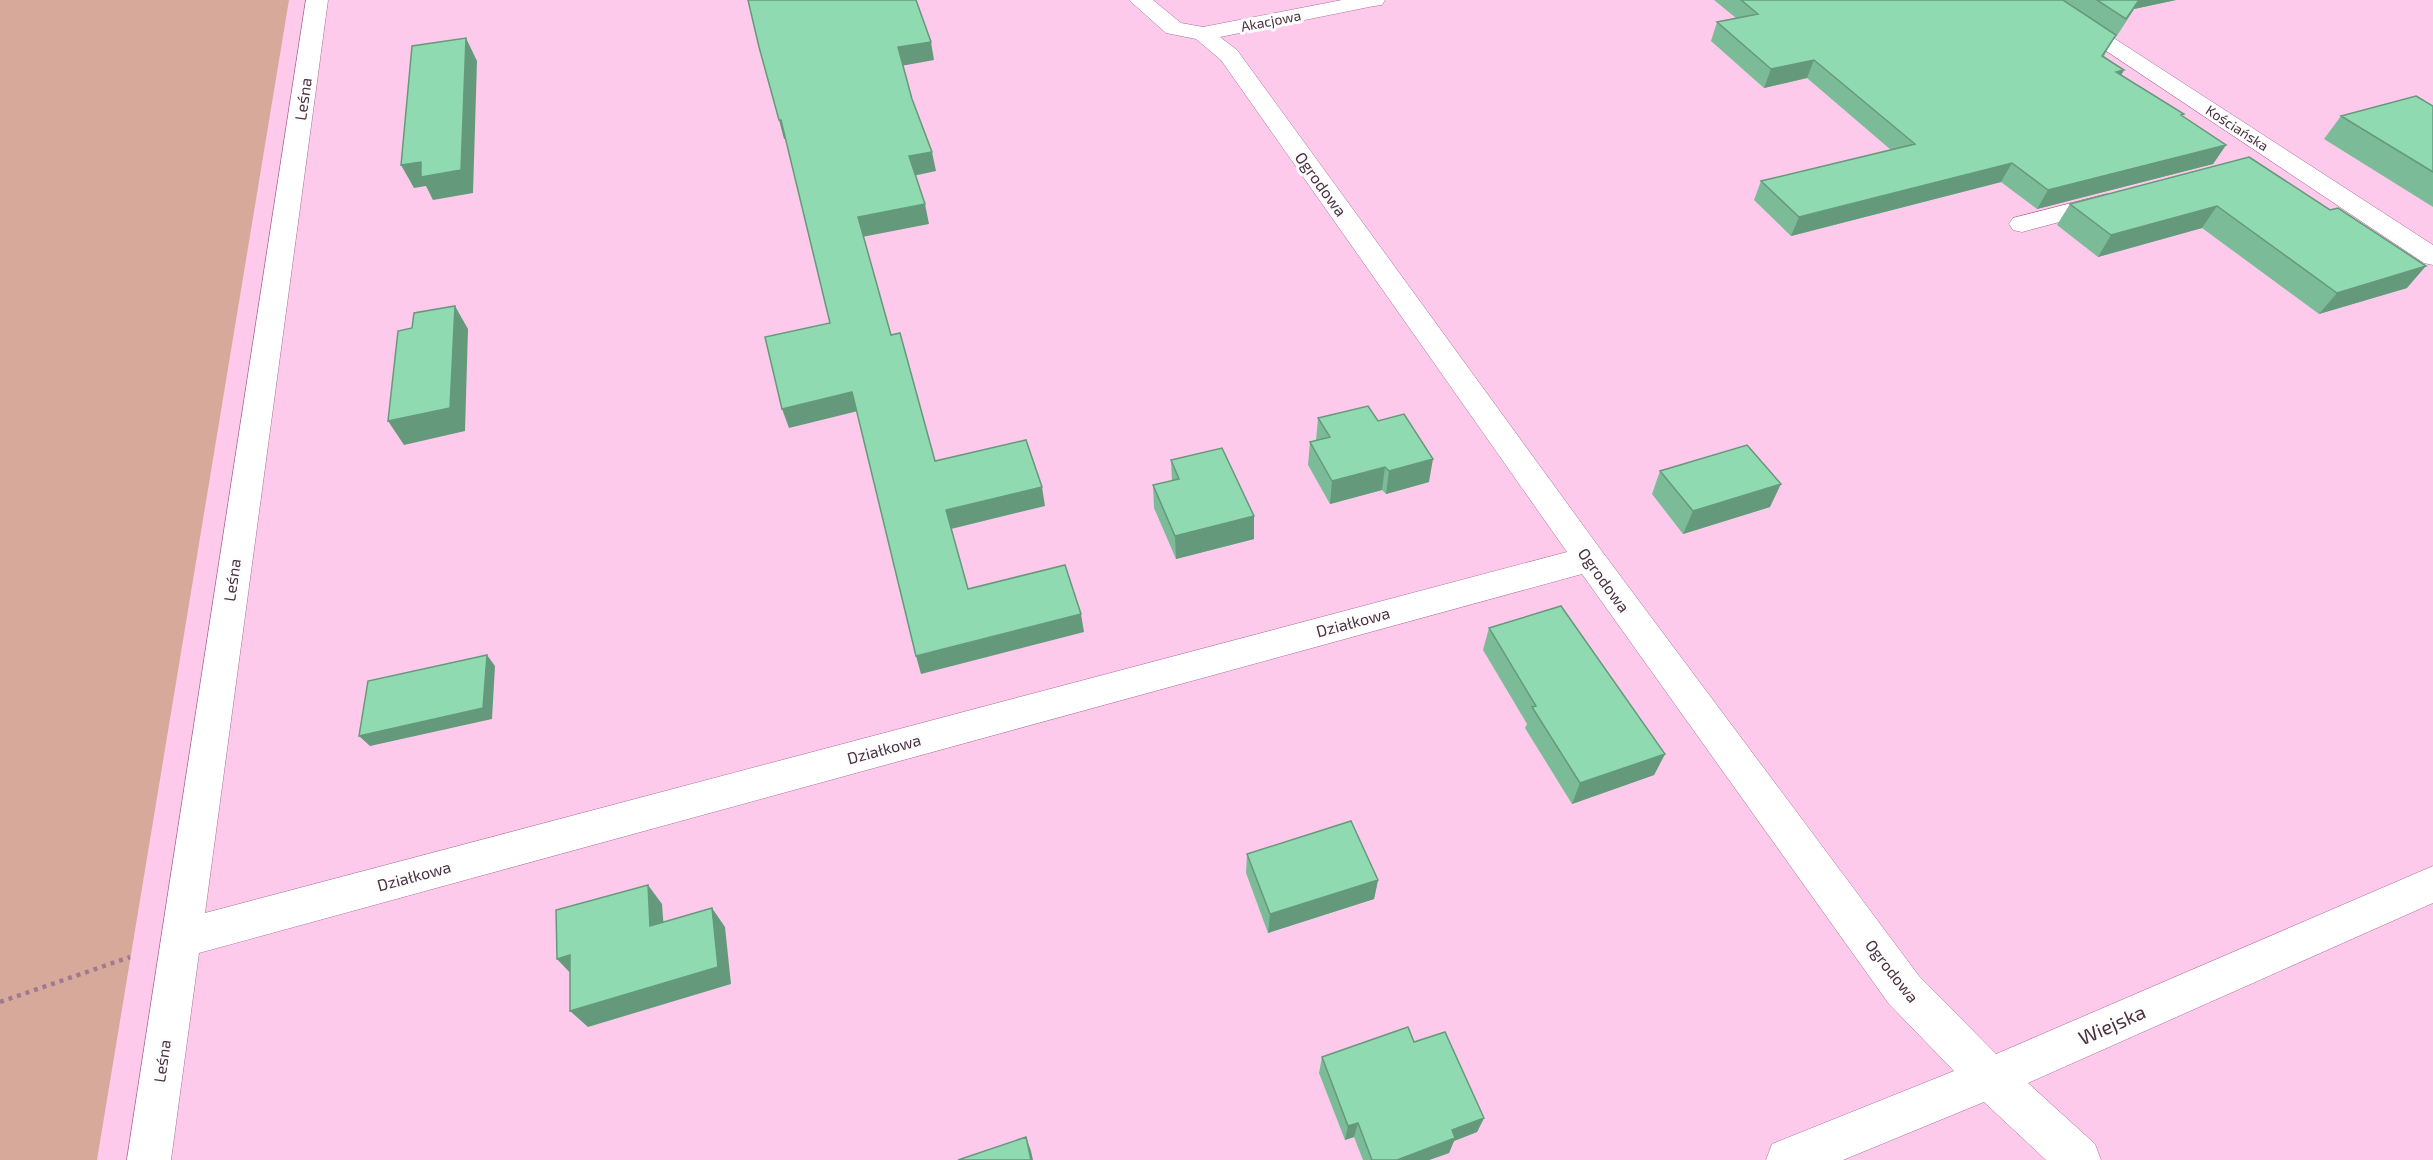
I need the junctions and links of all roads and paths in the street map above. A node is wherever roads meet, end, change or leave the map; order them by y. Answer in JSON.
{"nodes":[{"id":1,"x":317,"y":0,"type":"edge"},
{"id":2,"x":1140,"y":0,"type":"edge"},
{"id":3,"x":1374,"y":0,"type":"edge"},
{"id":4,"x":2041,"y":0,"type":"edge"},
{"id":5,"x":1203,"y":34,"type":"junction"},
{"id":6,"x":2280,"y":156,"type":"junction"},
{"id":7,"x":2247,"y":165,"type":"edge"},
{"id":8,"x":2134,"y":195,"type":"edge"},
{"id":9,"x":2022,"y":224,"type":"dead end"},
{"id":10,"x":2433,"y":257,"type":"edge"},
{"id":11,"x":1588,"y":559,"type":"junction"},
{"id":12,"x":2433,"y":884,"type":"edge"},
{"id":13,"x":179,"y":939,"type":"junction"},
{"id":14,"x":0,"y":1002,"type":"edge"},
{"id":15,"x":1990,"y":1078,"type":"junction"},
{"id":16,"x":149,"y":1160,"type":"edge"},
{"id":17,"x":1788,"y":1160,"type":"edge"},
{"id":18,"x":2079,"y":1160,"type":"edge"}],
"edges":[{"from":1,"to":13,"type":"street","name":"Leśna"},
{"from":2,"to":5,"type":"street","name":"Ogrodowa"},
{"from":3,"to":5,"type":"street","name":"Akacjowa"},
{"from":4,"to":6,"type":"street","name":"Kościańska"},
{"from":5,"to":11,"type":"street","name":"Ogrodowa"},
{"from":6,"to":7,"type":"street"},
{"from":6,"to":10,"type":"street","name":"Kościańska"},
{"from":8,"to":9,"type":"street"},
{"from":11,"to":13,"type":"street","name":"Działkowa"},
{"from":11,"to":15,"type":"street","name":"Ogrodowa"},
{"from":12,"to":15,"type":"street","name":"Wiejska"},
{"from":13,"to":14,"type":"path"},
{"from":13,"to":16,"type":"street","name":"Leśna"},
{"from":15,"to":17,"type":"street","name":"Wiejska"},
{"from":15,"to":18,"type":"street","name":"Ogrodowa"}]}
